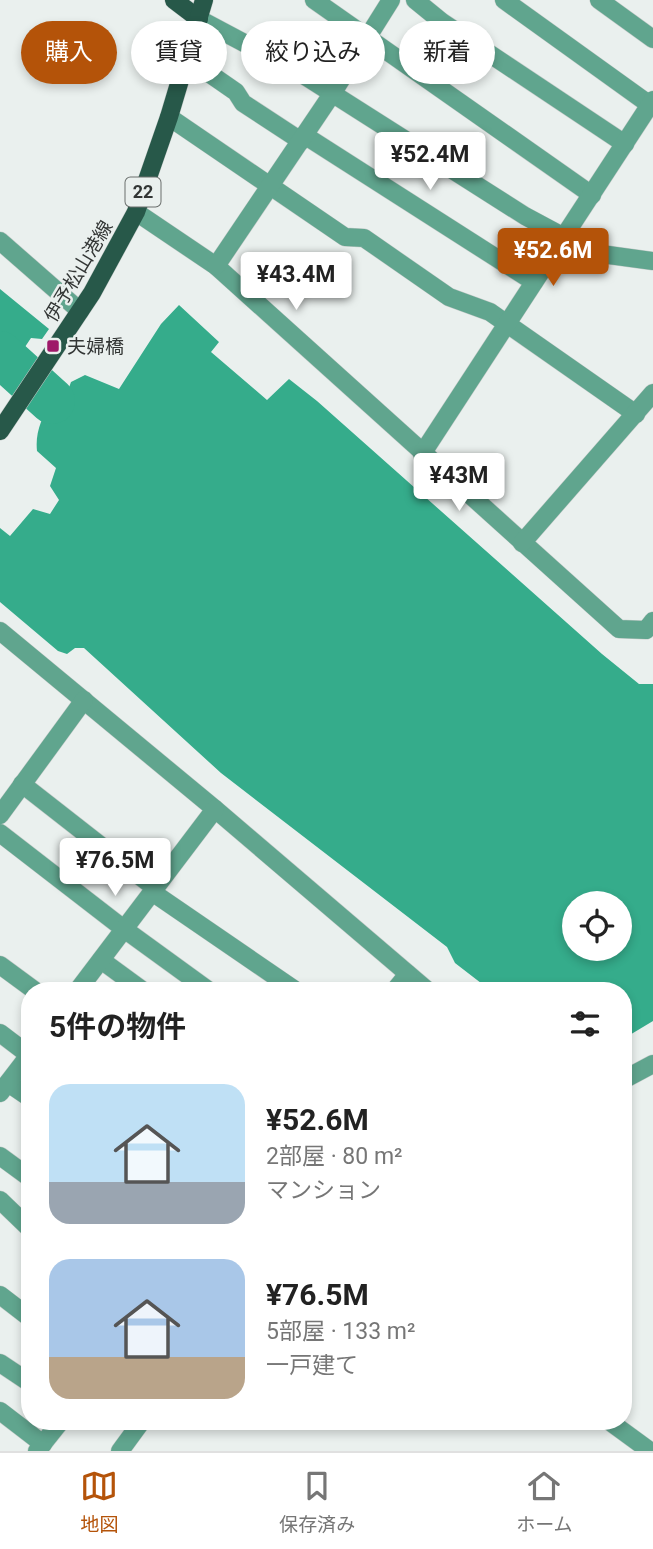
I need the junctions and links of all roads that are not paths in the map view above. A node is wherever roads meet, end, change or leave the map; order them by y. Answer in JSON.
{"nodes":[{"id":1,"x":174,"y":0,"type":"edge"},
{"id":2,"x":204,"y":0,"type":"edge"},
{"id":3,"x":314,"y":0,"type":"edge"},
{"id":4,"x":391,"y":0,"type":"edge"},
{"id":5,"x":415,"y":0,"type":"edge"},
{"id":6,"x":504,"y":0,"type":"edge"},
{"id":7,"x":599,"y":0,"type":"edge"},
{"id":8,"x":199,"y":19,"type":"junction"},
{"id":9,"x":344,"y":21,"type":"edge"},
{"id":10,"x":377,"y":21,"type":"edge"},
{"id":11,"x":653,"y":39,"type":"edge"},
{"id":12,"x":385,"y":50,"type":"edge"},
{"id":13,"x":179,"y":84,"type":"edge"},
{"id":14,"x":224,"y":84,"type":"edge"},
{"id":15,"x":338,"y":84,"type":"edge"},
{"id":16,"x":332,"y":94,"type":"junction"},
{"id":17,"x":651,"y":103,"type":"edge"},
{"id":18,"x":169,"y":117,"type":"junction"},
{"id":19,"x":303,"y":138,"type":"junction"},
{"id":20,"x":625,"y":144,"type":"junction"},
{"id":21,"x":270,"y":186,"type":"junction"},
{"id":22,"x":592,"y":195,"type":"junction"},
{"id":23,"x":136,"y":212,"type":"junction"},
{"id":24,"x":564,"y":237,"type":"junction"},
{"id":25,"x":0,"y":241,"type":"edge"},
{"id":26,"x":653,"y":261,"type":"edge"},
{"id":27,"x":216,"y":266,"type":"junction"},
{"id":28,"x":534,"y":282,"type":"junction"},
{"id":29,"x":80,"y":311,"type":"junction"},
{"id":30,"x":507,"y":324,"type":"junction"},
{"id":31,"x":653,"y":393,"type":"edge"},
{"id":32,"x":636,"y":414,"type":"junction"},
{"id":33,"x":1,"y":429,"type":"edge"},
{"id":34,"x":422,"y":454,"type":"junction"},
{"id":35,"x":522,"y":543,"type":"junction"},
{"id":36,"x":653,"y":621,"type":"edge"},
{"id":37,"x":0,"y":631,"type":"edge"},
{"id":38,"x":84,"y":700,"type":"junction"},
{"id":39,"x":22,"y":784,"type":"junction"},
{"id":40,"x":3,"y":803,"type":"edge"},
{"id":41,"x":215,"y":809,"type":"junction"},
{"id":42,"x":0,"y":833,"type":"edge"},
{"id":43,"x":153,"y":890,"type":"junction"},
{"id":44,"x":124,"y":929,"type":"junction"},
{"id":45,"x":101,"y":960,"type":"junction"},
{"id":46,"x":0,"y":965,"type":"edge"},
{"id":47,"x":408,"y":974,"type":"junction"},
{"id":48,"x":23,"y":982,"type":"edge"},
{"id":49,"x":84,"y":982,"type":"edge"},
{"id":50,"x":131,"y":982,"type":"edge"},
{"id":51,"x":197,"y":982,"type":"edge"},
{"id":52,"x":284,"y":982,"type":"edge"},
{"id":53,"x":402,"y":982,"type":"edge"},
{"id":54,"x":418,"y":982,"type":"edge"},
{"id":55,"x":0,"y":1033,"type":"edge"},
{"id":56,"x":21,"y":1048,"type":"edge"},
{"id":57,"x":653,"y":1064,"type":"edge"},
{"id":58,"x":21,"y":1065,"type":"edge"},
{"id":59,"x":632,"y":1075,"type":"edge"},
{"id":60,"x":4,"y":1088,"type":"edge"},
{"id":61,"x":21,"y":1095,"type":"edge"},
{"id":62,"x":0,"y":1156,"type":"edge"},
{"id":63,"x":21,"y":1171,"type":"edge"},
{"id":64,"x":0,"y":1200,"type":"edge"},
{"id":65,"x":21,"y":1220,"type":"edge"},
{"id":66,"x":0,"y":1295,"type":"edge"},
{"id":67,"x":21,"y":1311,"type":"edge"},
{"id":68,"x":0,"y":1363,"type":"edge"},
{"id":69,"x":21,"y":1377,"type":"edge"},
{"id":70,"x":0,"y":1411,"type":"edge"},
{"id":71,"x":21,"y":1430,"type":"edge"},
{"id":72,"x":21,"y":1430,"type":"edge"},
{"id":73,"x":54,"y":1430,"type":"edge"},
{"id":74,"x":135,"y":1430,"type":"edge"},
{"id":75,"x":621,"y":1430,"type":"edge"},
{"id":76,"x":40,"y":1447,"type":"edge"},
{"id":77,"x":120,"y":1451,"type":"edge"},
{"id":78,"x":650,"y":1451,"type":"edge"}],
"edges":[{"from":1,"to":8,"type":"main road"},
{"from":2,"to":8,"type":"main road","name":"伊予松山港線","number":"22"},
{"from":3,"to":9,"type":"street"},
{"from":4,"to":10,"type":"street"},
{"from":5,"to":20,"type":"street"},
{"from":6,"to":17,"type":"street"},
{"from":7,"to":11,"type":"street"},
{"from":8,"to":16,"type":"street"},
{"from":12,"to":22,"type":"street"},
{"from":13,"to":18,"type":"main road","name":"伊予松山港線","number":"22"},
{"from":14,"to":19,"type":"street"},
{"from":15,"to":16,"type":"street"},
{"from":16,"to":19,"type":"street"},
{"from":16,"to":24,"type":"street"},
{"from":17,"to":20,"type":"street"},
{"from":18,"to":21,"type":"street"},
{"from":18,"to":23,"type":"main road","name":"伊予松山港線","number":"22"},
{"from":19,"to":21,"type":"street"},
{"from":19,"to":28,"type":"street"},
{"from":20,"to":22,"type":"street"},
{"from":21,"to":27,"type":"street"},
{"from":21,"to":30,"type":"street"},
{"from":22,"to":24,"type":"street"},
{"from":23,"to":27,"type":"street"},
{"from":23,"to":29,"type":"main road","name":"伊予松山港線","number":"22"},
{"from":24,"to":26,"type":"street"},
{"from":24,"to":28,"type":"street"},
{"from":25,"to":29,"type":"street"},
{"from":27,"to":34,"type":"street"},
{"from":28,"to":30,"type":"street"},
{"from":29,"to":33,"type":"main road","name":"伊予松山港線","number":"22"},
{"from":30,"to":32,"type":"street"},
{"from":30,"to":34,"type":"street"},
{"from":31,"to":32,"type":"street"},
{"from":32,"to":35,"type":"street"},
{"from":34,"to":35,"type":"street"},
{"from":35,"to":36,"type":"street"},
{"from":37,"to":38,"type":"street"},
{"from":38,"to":39,"type":"street"},
{"from":38,"to":41,"type":"street"},
{"from":39,"to":40,"type":"street"},
{"from":39,"to":43,"type":"street"},
{"from":41,"to":43,"type":"street"},
{"from":41,"to":47,"type":"street"},
{"from":42,"to":44,"type":"street"},
{"from":43,"to":44,"type":"street"},
{"from":43,"to":52,"type":"street"},
{"from":44,"to":45,"type":"street"},
{"from":44,"to":51,"type":"street"},
{"from":45,"to":49,"type":"street"},
{"from":45,"to":50,"type":"street"},
{"from":46,"to":48,"type":"street"},
{"from":47,"to":53,"type":"street"},
{"from":47,"to":54,"type":"street"},
{"from":55,"to":56,"type":"street"},
{"from":57,"to":59,"type":"street"},
{"from":58,"to":60,"type":"street"},
{"from":60,"to":61,"type":"street"},
{"from":62,"to":63,"type":"street"},
{"from":64,"to":65,"type":"street"},
{"from":66,"to":67,"type":"street"},
{"from":68,"to":69,"type":"street"},
{"from":70,"to":72,"type":"street"},
{"from":71,"to":76,"type":"street"},
{"from":73,"to":76,"type":"street"},
{"from":74,"to":77,"type":"street"},
{"from":75,"to":78,"type":"street"}]}
